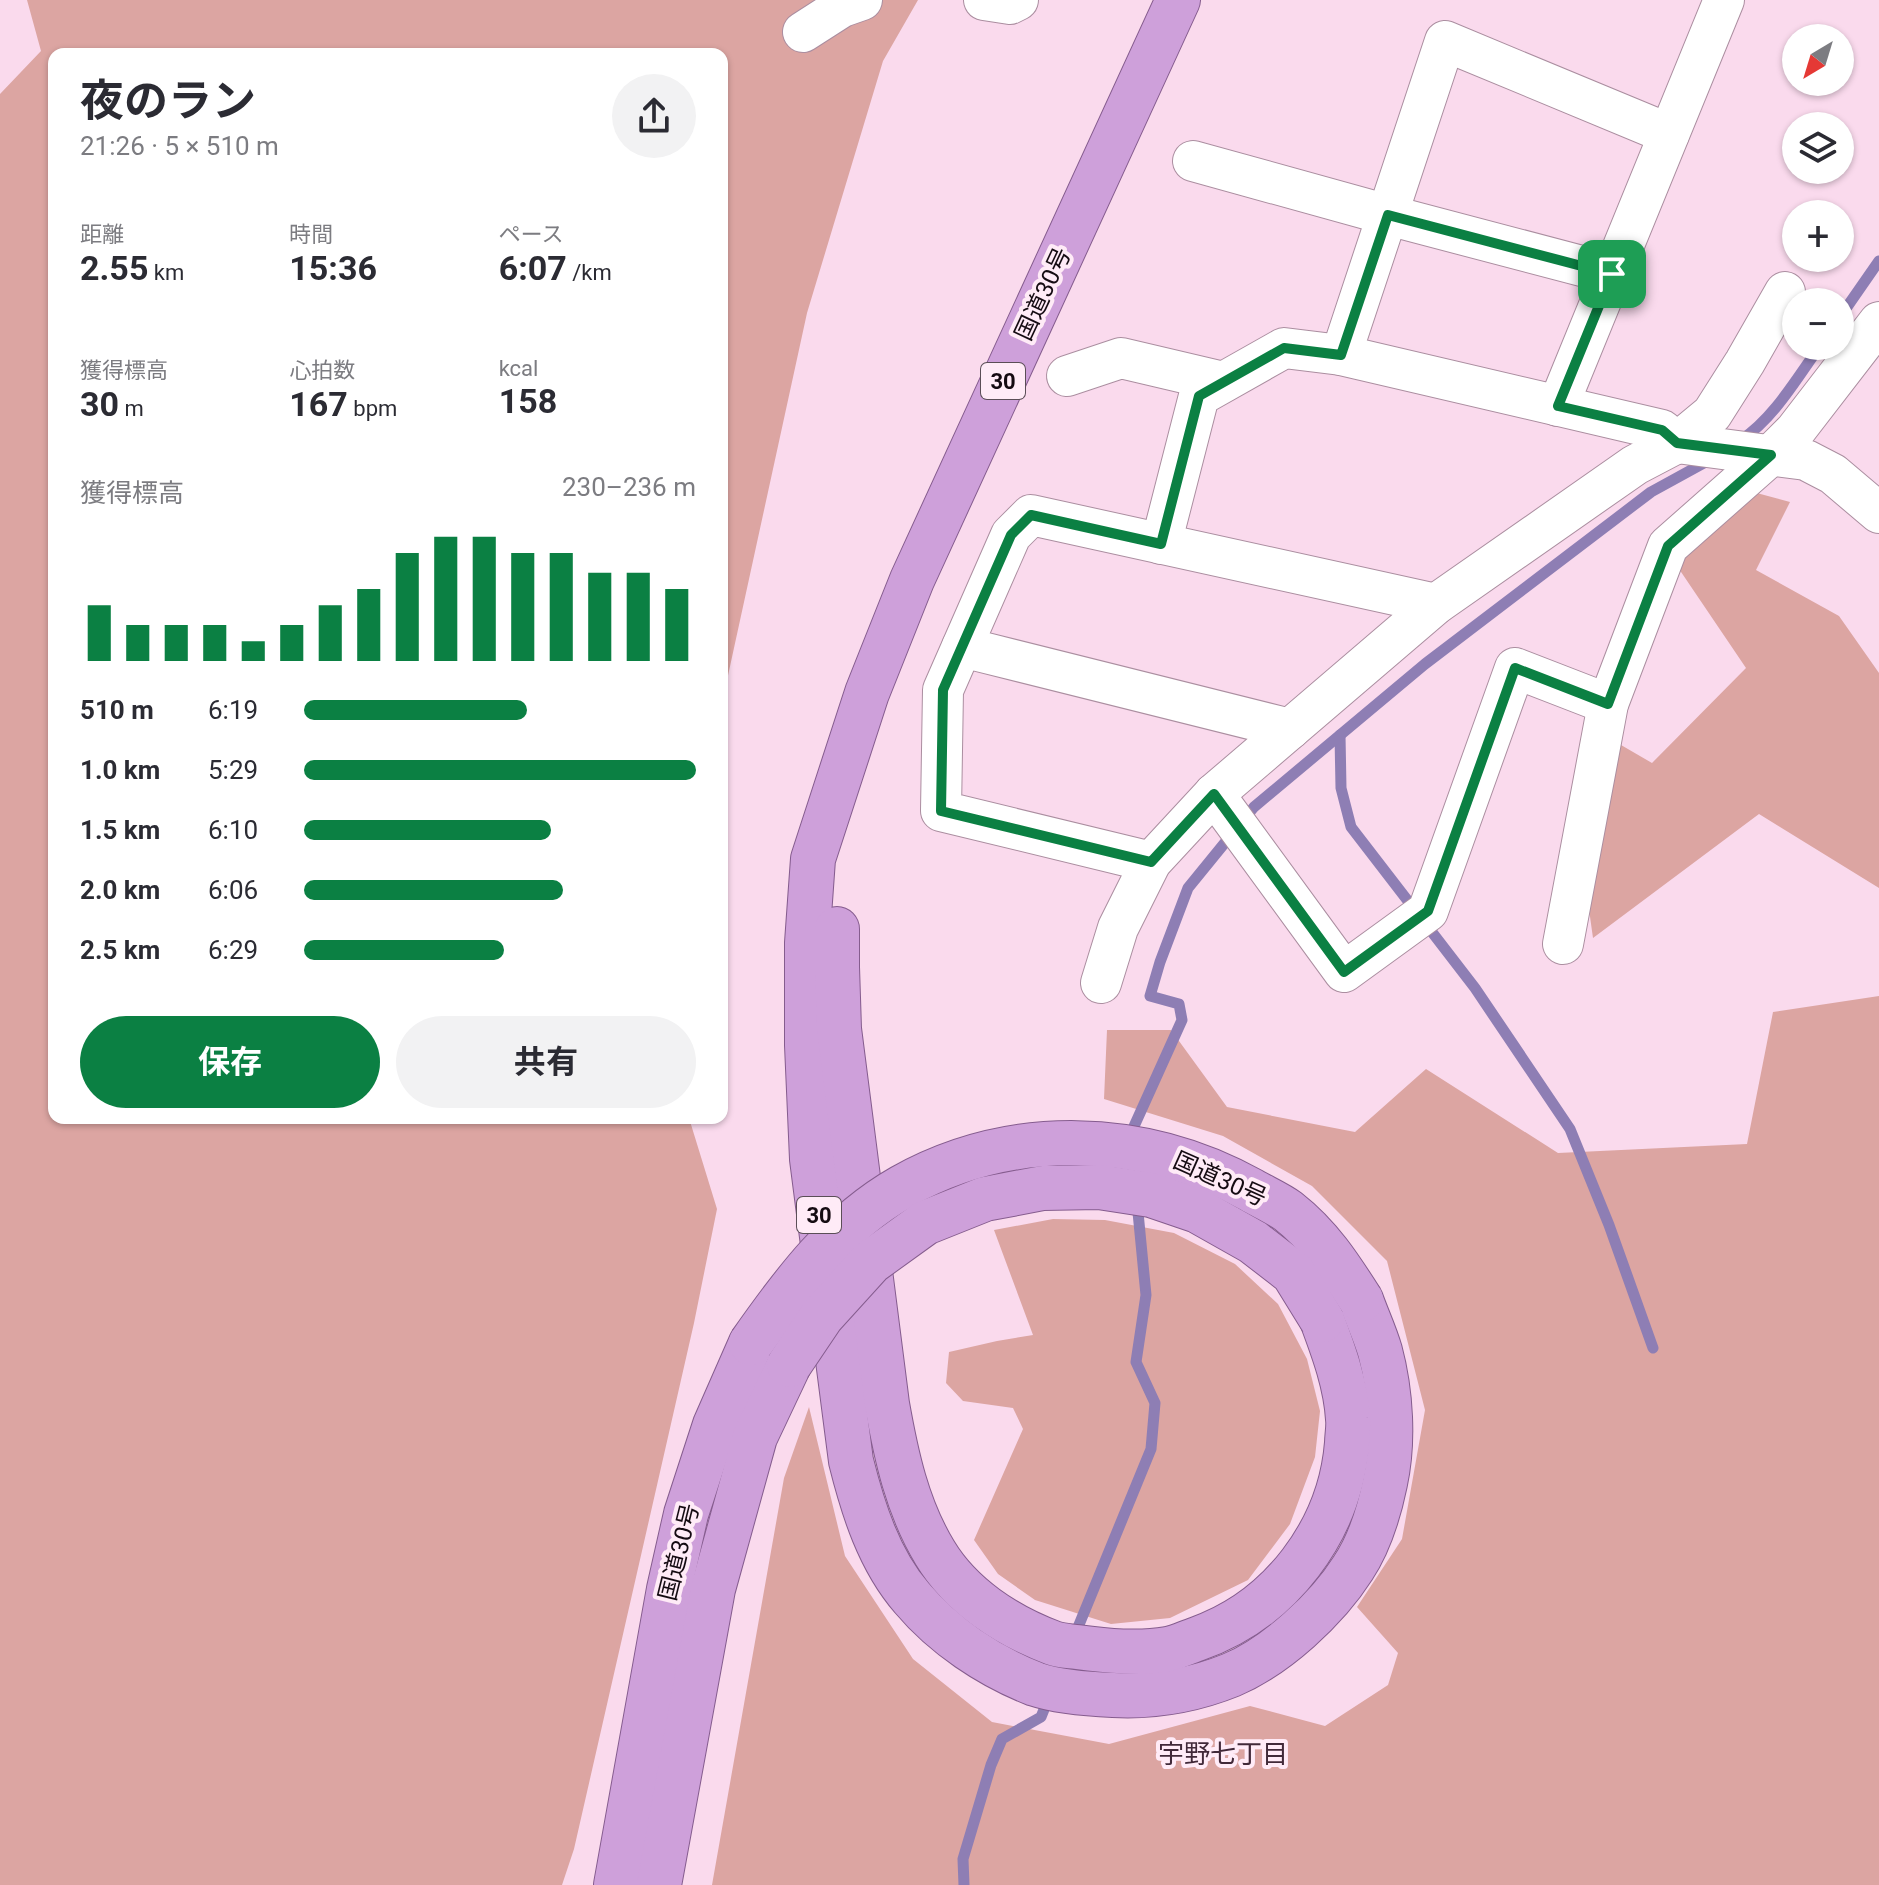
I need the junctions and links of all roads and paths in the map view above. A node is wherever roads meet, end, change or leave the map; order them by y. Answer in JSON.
{"nodes":[{"id":1,"x":862,"y":0,"type":"edge"},
{"id":2,"x":984,"y":0,"type":"edge"},
{"id":3,"x":1018,"y":0,"type":"edge"},
{"id":4,"x":1178,"y":0,"type":"edge"},
{"id":5,"x":1724,"y":0,"type":"edge"},
{"id":6,"x":803,"y":32,"type":"dead end"},
{"id":7,"x":1669,"y":134,"type":"junction"},
{"id":8,"x":1193,"y":161,"type":"dead end"},
{"id":9,"x":1388,"y":215,"type":"junction"},
{"id":10,"x":1612,"y":274,"type":"junction"},
{"id":11,"x":1782,"y":297,"type":"edge"},
{"id":12,"x":1879,"y":322,"type":"edge"},
{"id":13,"x":1341,"y":355,"type":"junction"},
{"id":14,"x":1067,"y":376,"type":"dead end"},
{"id":15,"x":1223,"y":382,"type":"junction"},
{"id":16,"x":1558,"y":406,"type":"junction"},
{"id":17,"x":1726,"y":449,"type":"junction"},
{"id":18,"x":1879,"y":513,"type":"edge"},
{"id":19,"x":1161,"y":544,"type":"junction"},
{"id":20,"x":1436,"y":604,"type":"junction"},
{"id":21,"x":962,"y":647,"type":"junction"},
{"id":22,"x":1608,"y":704,"type":"junction"},
{"id":23,"x":1290,"y":729,"type":"junction"},
{"id":24,"x":843,"y":768,"type":"junction"},
{"id":25,"x":1230,"y":817,"type":"junction"},
{"id":26,"x":1151,"y":862,"type":"junction"},
{"id":27,"x":1563,"y":944,"type":"dead end"},
{"id":28,"x":1101,"y":983,"type":"dead end"},
{"id":29,"x":616,"y":1885,"type":"edge"},
{"id":30,"x":659,"y":1885,"type":"edge"}],
"edges":[{"from":1,"to":6,"type":"street"},
{"from":2,"to":3,"type":"street"},
{"from":4,"to":24,"type":"highway","name":"国道30号","number":"30"},
{"from":5,"to":7,"type":"street"},
{"from":7,"to":9,"type":"street"},
{"from":7,"to":10,"type":"street"},
{"from":8,"to":9,"type":"street"},
{"from":9,"to":10,"type":"street"},
{"from":9,"to":13,"type":"street"},
{"from":10,"to":16,"type":"street"},
{"from":11,"to":17,"type":"street"},
{"from":12,"to":17,"type":"street"},
{"from":13,"to":15,"type":"street"},
{"from":13,"to":16,"type":"street"},
{"from":14,"to":15,"type":"street"},
{"from":15,"to":19,"type":"street"},
{"from":16,"to":17,"type":"street"},
{"from":17,"to":18,"type":"street"},
{"from":17,"to":20,"type":"street"},
{"from":17,"to":22,"type":"street"},
{"from":19,"to":20,"type":"street"},
{"from":19,"to":21,"type":"street"},
{"from":20,"to":23,"type":"street"},
{"from":21,"to":23,"type":"street"},
{"from":21,"to":26,"type":"street"},
{"from":22,"to":25,"type":"street"},
{"from":22,"to":27,"type":"street"},
{"from":23,"to":25,"type":"street"},
{"from":24,"to":29,"type":"highway","name":"国道30号","number":"30","bridge":true},
{"from":24,"to":30,"type":"highway","name":"国道30号","number":"30","bridge":true},
{"from":25,"to":26,"type":"street"},
{"from":26,"to":28,"type":"street"}]}
